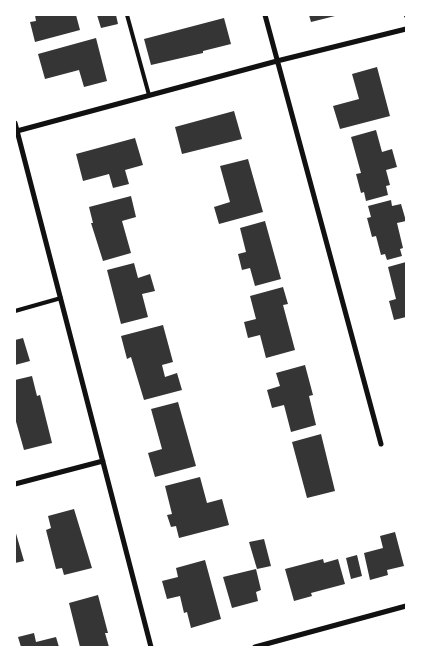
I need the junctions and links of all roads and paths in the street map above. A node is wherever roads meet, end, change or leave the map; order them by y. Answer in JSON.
{"nodes":[{"id":1,"x":127,"y":15,"type":"edge"},
{"id":2,"x":265,"y":15,"type":"edge"},
{"id":3,"x":406,"y":29,"type":"edge"},
{"id":4,"x":277,"y":61,"type":"junction"},
{"id":5,"x":149,"y":95,"type":"junction"},
{"id":6,"x":15,"y":123,"type":"edge"},
{"id":7,"x":17,"y":131,"type":"junction"},
{"id":8,"x":60,"y":298,"type":"junction"},
{"id":9,"x":15,"y":311,"type":"edge"},
{"id":10,"x":381,"y":444,"type":"dead end"},
{"id":11,"x":103,"y":461,"type":"junction"},
{"id":12,"x":15,"y":484,"type":"edge"},
{"id":13,"x":406,"y":606,"type":"edge"},
{"id":14,"x":151,"y":647,"type":"edge"},
{"id":15,"x":255,"y":647,"type":"edge"}],
"edges":[{"from":1,"to":5,"type":"lane"},
{"from":2,"to":4,"type":"street"},
{"from":3,"to":4,"type":"street"},
{"from":4,"to":5,"type":"street"},
{"from":4,"to":10,"type":"street"},
{"from":5,"to":7,"type":"street"},
{"from":6,"to":7,"type":"street"},
{"from":7,"to":8,"type":"street"},
{"from":8,"to":9,"type":"lane"},
{"from":8,"to":11,"type":"street"},
{"from":11,"to":12,"type":"street"},
{"from":11,"to":14,"type":"street"},
{"from":13,"to":15,"type":"street"}]}
